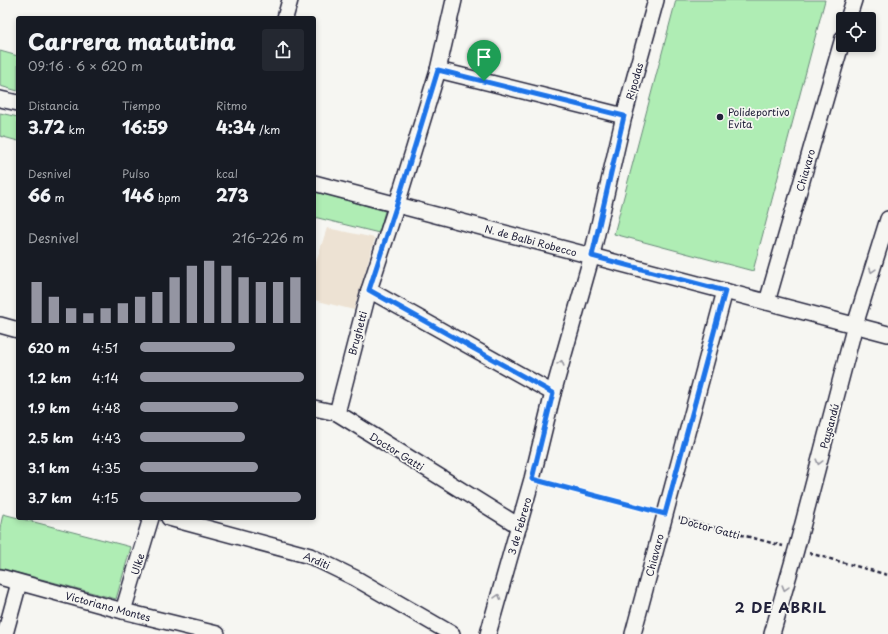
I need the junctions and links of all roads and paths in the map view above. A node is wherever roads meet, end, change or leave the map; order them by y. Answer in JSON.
{"nodes":[{"id":1,"x":290,"y":0,"type":"edge"},
{"id":2,"x":454,"y":0,"type":"edge"},
{"id":3,"x":656,"y":0,"type":"edge"},
{"id":4,"x":854,"y":0,"type":"edge"},
{"id":5,"x":850,"y":12,"type":"edge"},
{"id":6,"x":286,"y":16,"type":"edge"},
{"id":7,"x":839,"y":52,"type":"edge"},
{"id":8,"x":438,"y":70,"type":"junction"},
{"id":9,"x":0,"y":99,"type":"edge"},
{"id":10,"x":16,"y":103,"type":"edge"},
{"id":11,"x":624,"y":116,"type":"junction"},
{"id":12,"x":316,"y":184,"type":"edge"},
{"id":13,"x":397,"y":204,"type":"junction"},
{"id":14,"x":888,"y":219,"type":"edge"},
{"id":15,"x":592,"y":256,"type":"junction"},
{"id":16,"x":369,"y":290,"type":"junction"},
{"id":17,"x":725,"y":291,"type":"junction"},
{"id":18,"x":768,"y":302,"type":"junction"},
{"id":19,"x":0,"y":325,"type":"edge"},
{"id":20,"x":855,"y":325,"type":"junction"},
{"id":21,"x":16,"y":329,"type":"edge"},
{"id":22,"x":888,"y":334,"type":"edge"},
{"id":23,"x":553,"y":393,"type":"junction"},
{"id":24,"x":316,"y":408,"type":"edge"},
{"id":25,"x":336,"y":413,"type":"junction"},
{"id":26,"x":532,"y":479,"type":"junction"},
{"id":27,"x":665,"y":514,"type":"junction"},
{"id":28,"x":150,"y":520,"type":"edge"},
{"id":29,"x":176,"y":520,"type":"edge"},
{"id":30,"x":519,"y":526,"type":"junction"},
{"id":31,"x":796,"y":550,"type":"junction"},
{"id":32,"x":888,"y":575,"type":"edge"},
{"id":33,"x":0,"y":577,"type":"edge"},
{"id":34,"x":19,"y":583,"type":"junction"},
{"id":35,"x":123,"y":611,"type":"junction"},
{"id":36,"x":5,"y":634,"type":"edge"},
{"id":37,"x":217,"y":634,"type":"edge"},
{"id":38,"x":452,"y":634,"type":"edge"},
{"id":39,"x":488,"y":634,"type":"edge"},
{"id":40,"x":632,"y":634,"type":"edge"},
{"id":41,"x":772,"y":634,"type":"edge"}],
"edges":[{"from":1,"to":6,"type":"street"},
{"from":2,"to":8,"type":"street","name":"Brughetti"},
{"from":3,"to":11,"type":"street","name":"Ripodas"},
{"from":4,"to":5,"type":"street"},
{"from":7,"to":18,"type":"street","name":"Chiavaro"},
{"from":8,"to":11,"type":"street"},
{"from":8,"to":13,"type":"street","name":"Brughetti"},
{"from":9,"to":10,"type":"street"},
{"from":11,"to":15,"type":"street","name":"Ripodas"},
{"from":12,"to":13,"type":"street","name":"N. de Balbi Robecco"},
{"from":13,"to":15,"type":"street","name":"N. de Balbi Robecco"},
{"from":13,"to":16,"type":"street","name":"Brughetti"},
{"from":14,"to":20,"type":"street","name":"Paysandú","one_way":true},
{"from":15,"to":17,"type":"street","name":"N. de Balbi Robecco"},
{"from":23,"to":15,"type":"street","name":"3 de Febrero","one_way":true},
{"from":16,"to":23,"type":"street"},
{"from":16,"to":25,"type":"street","name":"Brughetti"},
{"from":17,"to":18,"type":"street","name":"N. de Balbi Robecco"},
{"from":17,"to":27,"type":"street","name":"Chiavaro"},
{"from":18,"to":20,"type":"street","name":"N. de Balbi Robecco"},
{"from":19,"to":21,"type":"street"},
{"from":20,"to":22,"type":"street","name":"N. de Balbi Robecco"},
{"from":20,"to":31,"type":"street","name":"Paysandú","one_way":true},
{"from":23,"to":26,"type":"street","name":"3 de Febrero"},
{"from":24,"to":25,"type":"street","name":"Doctor Gatti"},
{"from":25,"to":30,"type":"street","name":"Doctor Gatti"},
{"from":26,"to":27,"type":"path","name":"Doctor Gatti"},
{"from":26,"to":30,"type":"street","name":"3 de Febrero"},
{"from":27,"to":31,"type":"path","name":"Doctor Gatti"},
{"from":27,"to":40,"type":"street","name":"Chiavaro"},
{"from":28,"to":35,"type":"street","name":"Ulke"},
{"from":29,"to":38,"type":"street","name":"Arditi"},
{"from":39,"to":30,"type":"street","name":"3 de Febrero","one_way":true},
{"from":31,"to":32,"type":"path","name":"Doctor Gatti"},
{"from":31,"to":41,"type":"street","name":"Paysandú","one_way":true},
{"from":33,"to":34,"type":"street","name":"Victoriano Montes"},
{"from":34,"to":35,"type":"street","name":"Victoriano Montes"},
{"from":34,"to":36,"type":"street"},
{"from":35,"to":37,"type":"street","name":"Victoriano Montes"}]}
